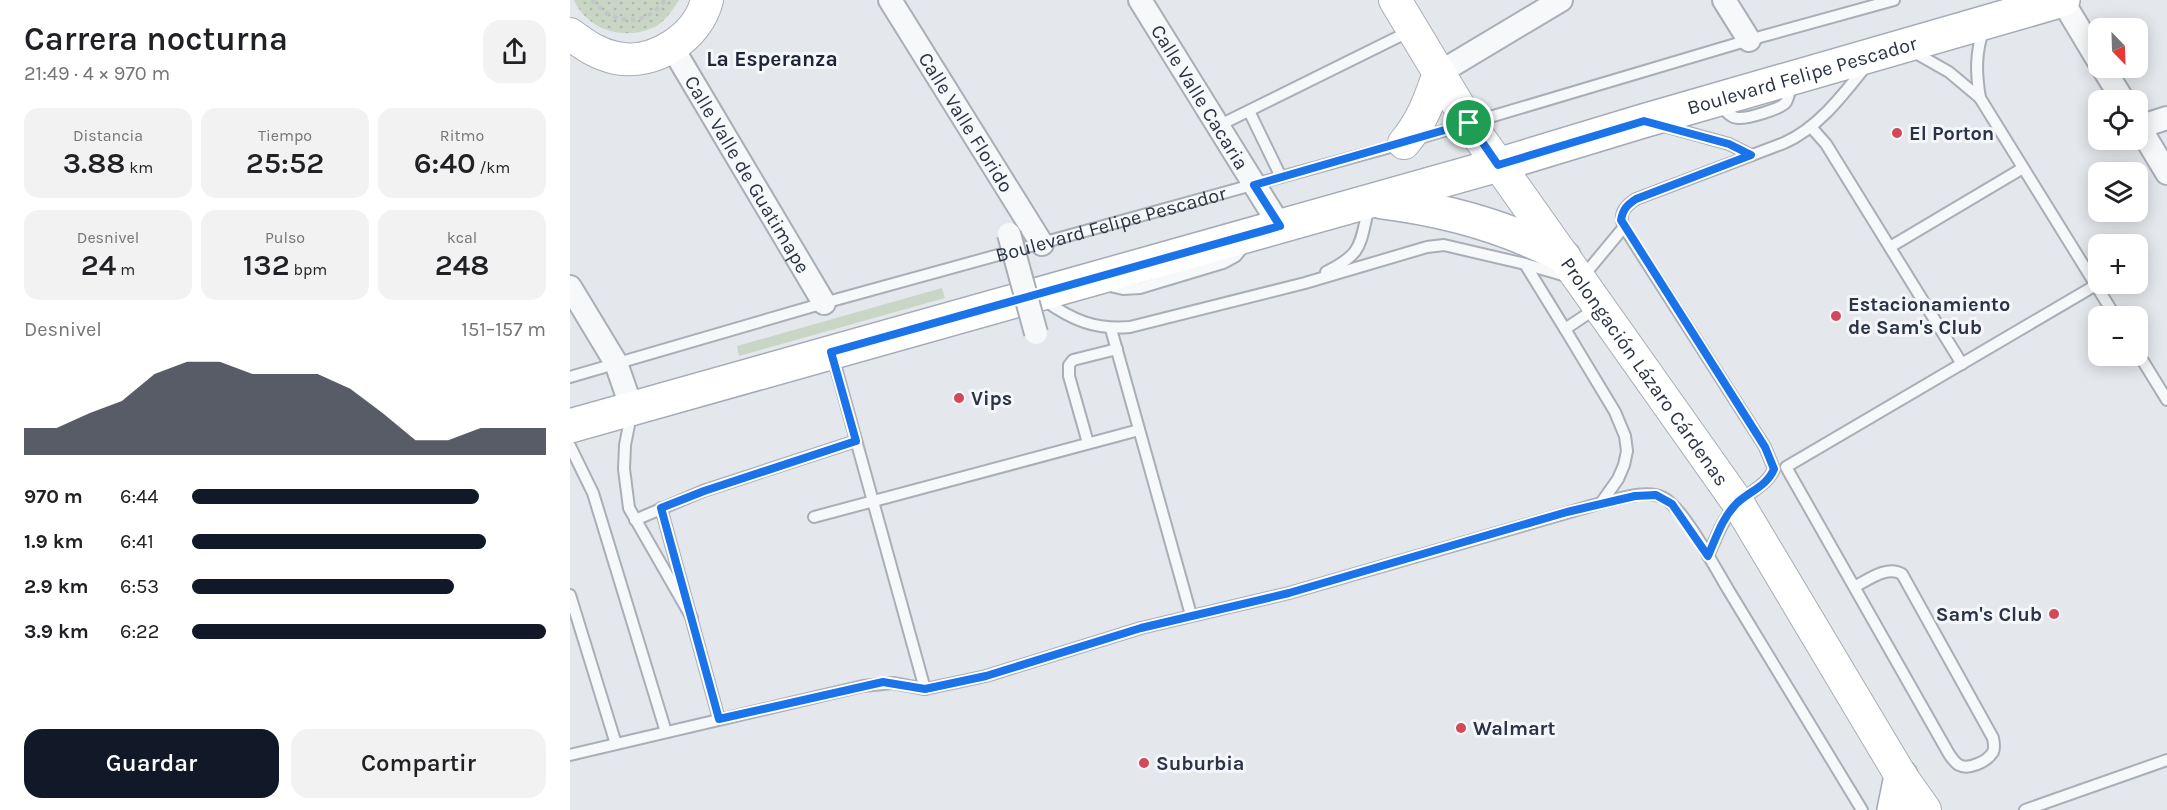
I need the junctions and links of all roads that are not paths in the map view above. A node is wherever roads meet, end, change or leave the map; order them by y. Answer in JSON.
{"nodes":[{"id":1,"x":707,"y":0,"type":"edge"},
{"id":2,"x":890,"y":0,"type":"edge"},
{"id":3,"x":1140,"y":0,"type":"edge"},
{"id":4,"x":1395,"y":0,"type":"edge"},
{"id":5,"x":1561,"y":0,"type":"edge"},
{"id":6,"x":1724,"y":0,"type":"edge"},
{"id":7,"x":1894,"y":0,"type":"edge"},
{"id":8,"x":2062,"y":0,"type":"edge"},
{"id":9,"x":1986,"y":23,"type":"junction"},
{"id":10,"x":1413,"y":29,"type":"junction"},
{"id":11,"x":570,"y":34,"type":"edge"},
{"id":12,"x":1749,"y":40,"type":"junction"},
{"id":13,"x":2088,"y":43,"type":"edge"},
{"id":14,"x":672,"y":47,"type":"junction"},
{"id":15,"x":1890,"y":50,"type":"junction"},
{"id":16,"x":1439,"y":74,"type":"junction"},
{"id":17,"x":1980,"y":98,"type":"junction"},
{"id":18,"x":1249,"y":111,"type":"junction"},
{"id":19,"x":2167,"y":118,"type":"edge"},
{"id":20,"x":1644,"y":121,"type":"junction"},
{"id":21,"x":1469,"y":123,"type":"junction"},
{"id":22,"x":2148,"y":123,"type":"edge"},
{"id":23,"x":1218,"y":126,"type":"junction"},
{"id":24,"x":1811,"y":127,"type":"junction"},
{"id":25,"x":2148,"y":142,"type":"edge"},
{"id":26,"x":1404,"y":143,"type":"junction"},
{"id":27,"x":1751,"y":155,"type":"junction"},
{"id":28,"x":1498,"y":165,"type":"junction"},
{"id":29,"x":2023,"y":168,"type":"junction"},
{"id":30,"x":2167,"y":173,"type":"edge"},
{"id":31,"x":1281,"y":177,"type":"junction"},
{"id":32,"x":1254,"y":185,"type":"junction"},
{"id":33,"x":1371,"y":201,"type":"junction"},
{"id":34,"x":1624,"y":227,"type":"junction"},
{"id":35,"x":1267,"y":229,"type":"junction"},
{"id":36,"x":1009,"y":234,"type":"dead end"},
{"id":37,"x":1042,"y":244,"type":"junction"},
{"id":38,"x":1890,"y":247,"type":"junction"},
{"id":39,"x":1525,"y":264,"type":"junction"},
{"id":40,"x":1572,"y":269,"type":"junction"},
{"id":41,"x":2088,"y":272,"type":"edge"},
{"id":42,"x":1305,"y":283,"type":"junction"},
{"id":43,"x":570,"y":287,"type":"edge"},
{"id":44,"x":2088,"y":290,"type":"edge"},
{"id":45,"x":1036,"y":294,"type":"junction"},
{"id":46,"x":824,"y":303,"type":"junction"},
{"id":47,"x":1598,"y":307,"type":"junction"},
{"id":48,"x":1111,"y":329,"type":"junction"},
{"id":49,"x":1565,"y":329,"type":"junction"},
{"id":50,"x":1036,"y":333,"type":"dead end"},
{"id":51,"x":1117,"y":349,"type":"junction"},
{"id":52,"x":831,"y":352,"type":"junction"},
{"id":53,"x":616,"y":363,"type":"junction"},
{"id":54,"x":1962,"y":364,"type":"junction"},
{"id":55,"x":2146,"y":366,"type":"edge"},
{"id":56,"x":570,"y":377,"type":"edge"},
{"id":57,"x":2167,"y":400,"type":"edge"},
{"id":58,"x":632,"y":409,"type":"junction"},
{"id":59,"x":570,"y":426,"type":"edge"},
{"id":60,"x":1139,"y":429,"type":"junction"},
{"id":61,"x":856,"y":441,"type":"junction"},
{"id":62,"x":1088,"y":443,"type":"junction"},
{"id":63,"x":570,"y":446,"type":"edge"},
{"id":64,"x":872,"y":501,"type":"junction"},
{"id":65,"x":1601,"y":503,"type":"junction"},
{"id":66,"x":1737,"y":503,"type":"junction"},
{"id":67,"x":661,"y":508,"type":"junction"},
{"id":68,"x":814,"y":518,"type":"dead end"},
{"id":69,"x":635,"y":520,"type":"junction"},
{"id":70,"x":1708,"y":556,"type":"junction"},
{"id":71,"x":1854,"y":587,"type":"junction"},
{"id":72,"x":570,"y":595,"type":"edge"},
{"id":73,"x":1191,"y":615,"type":"junction"},
{"id":74,"x":692,"y":618,"type":"junction"},
{"id":75,"x":925,"y":689,"type":"junction"},
{"id":76,"x":719,"y":719,"type":"junction"},
{"id":77,"x":666,"y":732,"type":"junction"},
{"id":78,"x":616,"y":744,"type":"junction"},
{"id":79,"x":570,"y":756,"type":"edge"},
{"id":80,"x":2167,"y":760,"type":"edge"},
{"id":81,"x":1900,"y":777,"type":"junction"},
{"id":82,"x":1862,"y":810,"type":"edge"},
{"id":83,"x":1894,"y":810,"type":"edge"},
{"id":84,"x":1925,"y":810,"type":"edge"},
{"id":85,"x":2025,"y":810,"type":"edge"}],
"edges":[{"from":1,"to":14,"type":"main road"},
{"from":2,"to":37,"type":"street","name":"Calle Valle Florido"},
{"from":3,"to":23,"type":"street","name":"Calle Valle Cacaria"},
{"from":4,"to":10,"type":"main road","name":"Prolongación Lázaro Cárdenas"},
{"from":5,"to":16,"type":"street"},
{"from":6,"to":12,"type":"street"},
{"from":7,"to":12,"type":"lane","name":"Boulevard Felipe Pescador"},
{"from":8,"to":9,"type":"main road","name":"Boulevard Felipe Pescador"},
{"from":8,"to":13,"type":"street"},
{"from":9,"to":15,"type":"main road","name":"Boulevard Felipe Pescador"},
{"from":9,"to":17,"type":"lane"},
{"from":10,"to":16,"type":"main road","name":"Prolongación Lázaro Cárdenas"},
{"from":10,"to":18,"type":"lane"},
{"from":11,"to":14,"type":"main road"},
{"from":12,"to":21,"type":"lane","name":"Boulevard Felipe Pescador"},
{"from":14,"to":46,"type":"street","name":"Calle Valle de Guatimape"},
{"from":15,"to":17,"type":"lane"},
{"from":15,"to":20,"type":"main road","name":"Boulevard Felipe Pescador"},
{"from":15,"to":24,"type":"lane"},
{"from":16,"to":21,"type":"main road","name":"Prolongación Lázaro Cárdenas"},
{"from":16,"to":26,"type":"main road"},
{"from":17,"to":29,"type":"lane"},
{"from":18,"to":23,"type":"lane"},
{"from":18,"to":31,"type":"lane"},
{"from":19,"to":22,"type":"street"},
{"from":20,"to":27,"type":"lane"},
{"from":20,"to":28,"type":"main road","name":"Boulevard Felipe Pescador"},
{"from":21,"to":26,"type":"lane","name":"Boulevard Felipe Pescador"},
{"from":21,"to":28,"type":"main road","name":"Prolongación Lázaro Cárdenas"},
{"from":23,"to":32,"type":"street","name":"Calle Valle Cacaria"},
{"from":24,"to":27,"type":"lane"},
{"from":24,"to":38,"type":"lane"},
{"from":25,"to":30,"type":"street"},
{"from":26,"to":31,"type":"lane","name":"Boulevard Felipe Pescador"},
{"from":27,"to":34,"type":"lane"},
{"from":28,"to":33,"type":"main road","name":"Boulevard Felipe Pescador"},
{"from":28,"to":40,"type":"main road","name":"Prolongación Lázaro Cárdenas"},
{"from":29,"to":38,"type":"lane"},
{"from":29,"to":41,"type":"lane"},
{"from":31,"to":32,"type":"lane","name":"Boulevard Felipe Pescador"},
{"from":32,"to":35,"type":"street","name":"Calle Valle Cacaria"},
{"from":32,"to":37,"type":"lane","name":"Boulevard Felipe Pescador"},
{"from":33,"to":35,"type":"main road","name":"Boulevard Felipe Pescador"},
{"from":33,"to":40,"type":"main road"},
{"from":33,"to":42,"type":"lane"},
{"from":34,"to":40,"type":"lane"},
{"from":34,"to":66,"type":"lane"},
{"from":35,"to":45,"type":"main road","name":"Boulevard Felipe Pescador"},
{"from":36,"to":50,"type":"street","bridge":true},
{"from":37,"to":46,"type":"lane","name":"Boulevard Felipe Pescador"},
{"from":38,"to":54,"type":"lane"},
{"from":39,"to":40,"type":"lane"},
{"from":39,"to":42,"type":"lane"},
{"from":39,"to":49,"type":"lane"},
{"from":40,"to":47,"type":"main road","name":"Prolongación Lázaro Cárdenas"},
{"from":42,"to":48,"type":"lane"},
{"from":43,"to":53,"type":"street"},
{"from":44,"to":54,"type":"lane"},
{"from":45,"to":48,"type":"lane"},
{"from":45,"to":52,"type":"main road","name":"Boulevard Felipe Pescador"},
{"from":46,"to":53,"type":"lane","name":"Boulevard Felipe Pescador"},
{"from":47,"to":49,"type":"lane"},
{"from":47,"to":66,"type":"main road","name":"Prolongación Lázaro Cárdenas"},
{"from":48,"to":51,"type":"lane"},
{"from":49,"to":65,"type":"lane"},
{"from":51,"to":60,"type":"lane"},
{"from":51,"to":62,"type":"lane"},
{"from":52,"to":58,"type":"main road","name":"Boulevard Felipe Pescador"},
{"from":52,"to":61,"type":"lane"},
{"from":53,"to":56,"type":"lane","name":"Boulevard Felipe Pescador"},
{"from":53,"to":58,"type":"street"},
{"from":54,"to":71,"type":"lane"},
{"from":55,"to":57,"type":"lane"},
{"from":58,"to":59,"type":"main road","name":"Boulevard Felipe Pescador"},
{"from":58,"to":69,"type":"lane"},
{"from":60,"to":62,"type":"lane"},
{"from":60,"to":73,"type":"lane"},
{"from":61,"to":64,"type":"lane"},
{"from":61,"to":67,"type":"lane"},
{"from":62,"to":64,"type":"lane"},
{"from":63,"to":77,"type":"lane"},
{"from":64,"to":68,"type":"lane"},
{"from":64,"to":75,"type":"lane"},
{"from":65,"to":70,"type":"lane"},
{"from":65,"to":73,"type":"lane"},
{"from":66,"to":70,"type":"lane"},
{"from":66,"to":81,"type":"main road","name":"Prolongación Lázaro Cárdenas"},
{"from":67,"to":69,"type":"lane"},
{"from":67,"to":74,"type":"lane"},
{"from":69,"to":74,"type":"lane"},
{"from":70,"to":82,"type":"lane"},
{"from":71,"to":71,"type":"lane"},
{"from":72,"to":78,"type":"lane"},
{"from":73,"to":75,"type":"lane"},
{"from":74,"to":76,"type":"lane"},
{"from":75,"to":76,"type":"lane"},
{"from":76,"to":77,"type":"lane"},
{"from":77,"to":78,"type":"lane"},
{"from":78,"to":79,"type":"lane"},
{"from":80,"to":85,"type":"lane"},
{"from":81,"to":83,"type":"main road"},
{"from":81,"to":84,"type":"main road","name":"Prolongación Lázaro Cárdenas"}]}
